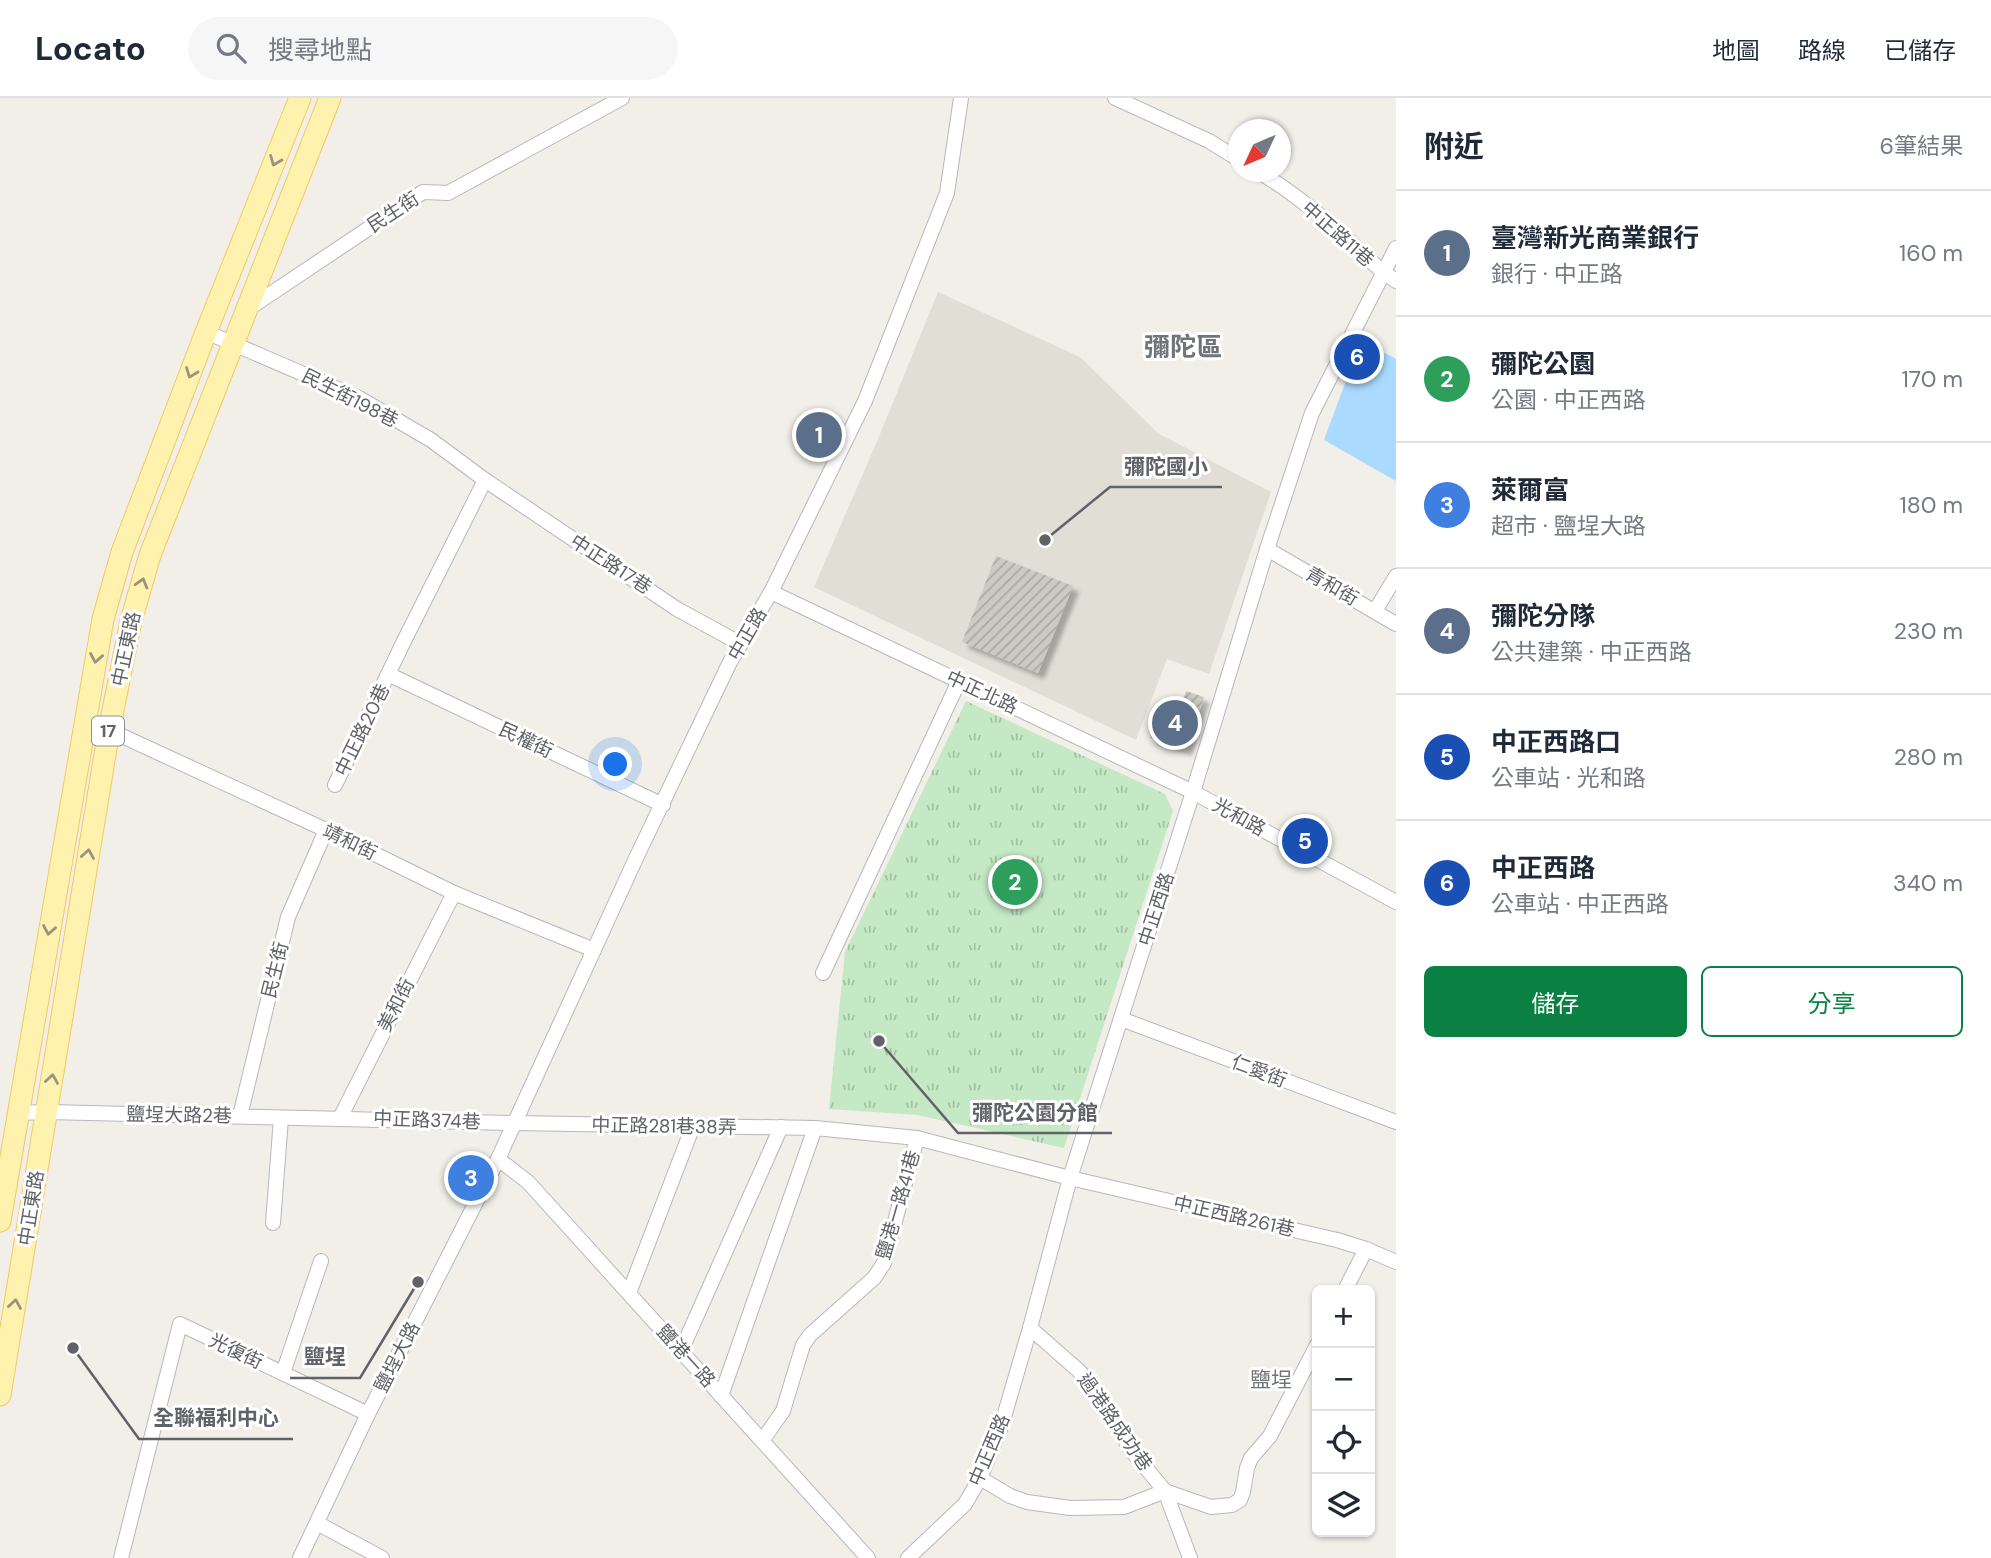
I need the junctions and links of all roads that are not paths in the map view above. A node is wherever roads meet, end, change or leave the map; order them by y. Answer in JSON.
{"nodes":[{"id":1,"x":300,"y":98,"type":"edge"},
{"id":2,"x":330,"y":98,"type":"edge"},
{"id":3,"x":622,"y":98,"type":"edge"},
{"id":4,"x":961,"y":98,"type":"edge"},
{"id":5,"x":1115,"y":98,"type":"edge"},
{"id":6,"x":1228,"y":153,"type":"edge"},
{"id":7,"x":1276,"y":182,"type":"edge"},
{"id":8,"x":1396,"y":248,"type":"edge"},
{"id":9,"x":1383,"y":273,"type":"junction"},
{"id":10,"x":1396,"y":281,"type":"edge"},
{"id":11,"x":248,"y":309,"type":"junction"},
{"id":12,"x":206,"y":332,"type":"junction"},
{"id":13,"x":234,"y":343,"type":"junction"},
{"id":14,"x":485,"y":480,"type":"junction"},
{"id":15,"x":1267,"y":549,"type":"junction"},
{"id":16,"x":1396,"y":576,"type":"edge"},
{"id":17,"x":771,"y":592,"type":"junction"},
{"id":18,"x":1375,"y":611,"type":"junction"},
{"id":19,"x":1396,"y":624,"type":"edge"},
{"id":20,"x":741,"y":643,"type":"junction"},
{"id":21,"x":390,"y":675,"type":"junction"},
{"id":22,"x":959,"y":681,"type":"junction"},
{"id":23,"x":108,"y":730,"type":"junction"},
{"id":24,"x":335,"y":785,"type":"dead end"},
{"id":25,"x":1193,"y":792,"type":"junction"},
{"id":26,"x":663,"y":805,"type":"junction"},
{"id":27,"x":326,"y":830,"type":"junction"},
{"id":28,"x":454,"y":893,"type":"junction"},
{"id":29,"x":1396,"y":902,"type":"edge"},
{"id":30,"x":594,"y":950,"type":"junction"},
{"id":31,"x":823,"y":973,"type":"dead end"},
{"id":32,"x":1121,"y":1019,"type":"junction"},
{"id":33,"x":47,"y":1112,"type":"junction"},
{"id":34,"x":18,"y":1113,"type":"junction"},
{"id":35,"x":240,"y":1116,"type":"junction"},
{"id":36,"x":281,"y":1118,"type":"junction"},
{"id":37,"x":340,"y":1118,"type":"junction"},
{"id":38,"x":1396,"y":1122,"type":"edge"},
{"id":39,"x":514,"y":1123,"type":"junction"},
{"id":40,"x":693,"y":1126,"type":"junction"},
{"id":41,"x":781,"y":1127,"type":"junction"},
{"id":42,"x":815,"y":1128,"type":"junction"},
{"id":43,"x":917,"y":1138,"type":"junction"},
{"id":44,"x":498,"y":1159,"type":"junction"},
{"id":45,"x":1070,"y":1178,"type":"junction"},
{"id":46,"x":0,"y":1221,"type":"edge"},
{"id":47,"x":273,"y":1223,"type":"dead end"},
{"id":48,"x":1366,"y":1249,"type":"junction"},
{"id":49,"x":321,"y":1261,"type":"dead end"},
{"id":50,"x":1396,"y":1262,"type":"edge"},
{"id":51,"x":1348,"y":1285,"type":"edge"},
{"id":52,"x":629,"y":1293,"type":"junction"},
{"id":53,"x":1030,"y":1328,"type":"junction"},
{"id":54,"x":1315,"y":1348,"type":"edge"},
{"id":55,"x":681,"y":1351,"type":"junction"},
{"id":56,"x":283,"y":1373,"type":"junction"},
{"id":57,"x":0,"y":1395,"type":"edge"},
{"id":58,"x":721,"y":1396,"type":"junction"},
{"id":59,"x":368,"y":1414,"type":"junction"},
{"id":60,"x":762,"y":1441,"type":"junction"},
{"id":61,"x":980,"y":1479,"type":"junction"},
{"id":62,"x":1165,"y":1491,"type":"junction"},
{"id":63,"x":317,"y":1522,"type":"junction"},
{"id":64,"x":121,"y":1558,"type":"edge"},
{"id":65,"x":300,"y":1558,"type":"edge"},
{"id":66,"x":382,"y":1558,"type":"edge"},
{"id":67,"x":868,"y":1558,"type":"edge"},
{"id":68,"x":908,"y":1558,"type":"edge"},
{"id":69,"x":1190,"y":1558,"type":"edge"}],
"edges":[{"from":1,"to":12,"type":"main road","name":"中正東路","number":"17","one_way":true},
{"from":2,"to":11,"type":"main road","name":"中正東路","number":"17"},
{"from":3,"to":11,"type":"street","name":"民生街"},
{"from":4,"to":17,"type":"street","name":"中正路"},
{"from":5,"to":6,"type":"street"},
{"from":7,"to":9,"type":"street","name":"中正路11巷"},
{"from":8,"to":9,"type":"street","name":"中正西路"},
{"from":9,"to":10,"type":"street","name":"中正路11巷"},
{"from":9,"to":15,"type":"street","name":"中正西路"},
{"from":11,"to":13,"type":"main road","name":"中正東路","number":"17"},
{"from":12,"to":13,"type":"street","name":"民生街198巷"},
{"from":12,"to":34,"type":"main road","name":"中正東路","number":"17","one_way":true},
{"from":13,"to":14,"type":"street","name":"民生街198巷"},
{"from":23,"to":13,"type":"main road","name":"中正東路","number":"17","one_way":true},
{"from":14,"to":20,"type":"street","name":"中正路17巷"},
{"from":14,"to":21,"type":"street"},
{"from":15,"to":18,"type":"street","name":"青和街"},
{"from":15,"to":25,"type":"street","name":"中正西路"},
{"from":16,"to":18,"type":"street"},
{"from":17,"to":20,"type":"street","name":"中正路"},
{"from":17,"to":22,"type":"street","name":"中正北路"},
{"from":18,"to":19,"type":"street","name":"青和街"},
{"from":20,"to":26,"type":"street","name":"中正路"},
{"from":21,"to":24,"type":"street","name":"中正路20巷"},
{"from":21,"to":26,"type":"street","name":"民權街"},
{"from":22,"to":25,"type":"street","name":"中正北路"},
{"from":22,"to":31,"type":"street"},
{"from":23,"to":27,"type":"street","name":"靖和街"},
{"from":33,"to":23,"type":"main road","name":"中正東路","number":"17","one_way":true},
{"from":25,"to":29,"type":"street","name":"光和路"},
{"from":25,"to":32,"type":"street","name":"中正西路"},
{"from":26,"to":30,"type":"street","name":"中正路"},
{"from":27,"to":28,"type":"street","name":"靖和街"},
{"from":27,"to":35,"type":"street","name":"民生街"},
{"from":28,"to":30,"type":"street","name":"靖和街"},
{"from":28,"to":37,"type":"street","name":"美和街"},
{"from":30,"to":39,"type":"street","name":"中正路"},
{"from":32,"to":38,"type":"street","name":"仁愛街"},
{"from":32,"to":45,"type":"street","name":"中正西路"},
{"from":33,"to":34,"type":"street","name":"鹽埕大路2巷"},
{"from":33,"to":35,"type":"street","name":"鹽埕大路2巷"},
{"from":57,"to":33,"type":"main road","name":"中正東路","number":"17","one_way":true},
{"from":34,"to":46,"type":"main road","name":"中正東路","number":"17"},
{"from":35,"to":36,"type":"street","name":"鹽埕大路2巷"},
{"from":36,"to":37,"type":"street","name":"鹽埕大路2巷"},
{"from":36,"to":47,"type":"street"},
{"from":37,"to":39,"type":"street","name":"中正路374巷"},
{"from":39,"to":40,"type":"street","name":"中正路281巷38弄"},
{"from":39,"to":44,"type":"street","name":"中正路"},
{"from":40,"to":41,"type":"street","name":"中正路281巷38弄"},
{"from":40,"to":52,"type":"street"},
{"from":41,"to":42,"type":"street","name":"中正路281巷38弄"},
{"from":41,"to":55,"type":"street"},
{"from":42,"to":43,"type":"street","name":"中正路281巷38弄"},
{"from":42,"to":58,"type":"street"},
{"from":43,"to":45,"type":"street","name":"中正西路261巷"},
{"from":43,"to":60,"type":"street","name":"鹽港一路41巷"},
{"from":44,"to":52,"type":"street","name":"鹽港一路"},
{"from":44,"to":59,"type":"street","name":"鹽埕大路"},
{"from":45,"to":48,"type":"street","name":"中正西路261巷"},
{"from":45,"to":53,"type":"street","name":"中正西路"},
{"from":48,"to":50,"type":"street","name":"中正西路261巷"},
{"from":48,"to":51,"type":"street"},
{"from":49,"to":56,"type":"street"},
{"from":52,"to":55,"type":"street","name":"鹽港一路"},
{"from":53,"to":61,"type":"street","name":"中正西路"},
{"from":53,"to":62,"type":"street","name":"過港路成功巷"},
{"from":54,"to":62,"type":"street","name":"過港路成功巷"},
{"from":55,"to":58,"type":"street","name":"鹽港一路"},
{"from":56,"to":59,"type":"street","name":"光復街"},
{"from":56,"to":64,"type":"street","name":"光復街"},
{"from":58,"to":60,"type":"street","name":"鹽港一路"},
{"from":59,"to":63,"type":"street","name":"鹽埕大路"},
{"from":60,"to":67,"type":"street","name":"鹽港一路"},
{"from":61,"to":62,"type":"street","name":"過港路成功巷"},
{"from":61,"to":68,"type":"street","name":"中正西路"},
{"from":62,"to":69,"type":"street","name":"過港路成功巷"},
{"from":63,"to":65,"type":"street","name":"鹽埕大路"},
{"from":63,"to":66,"type":"street"}]}
